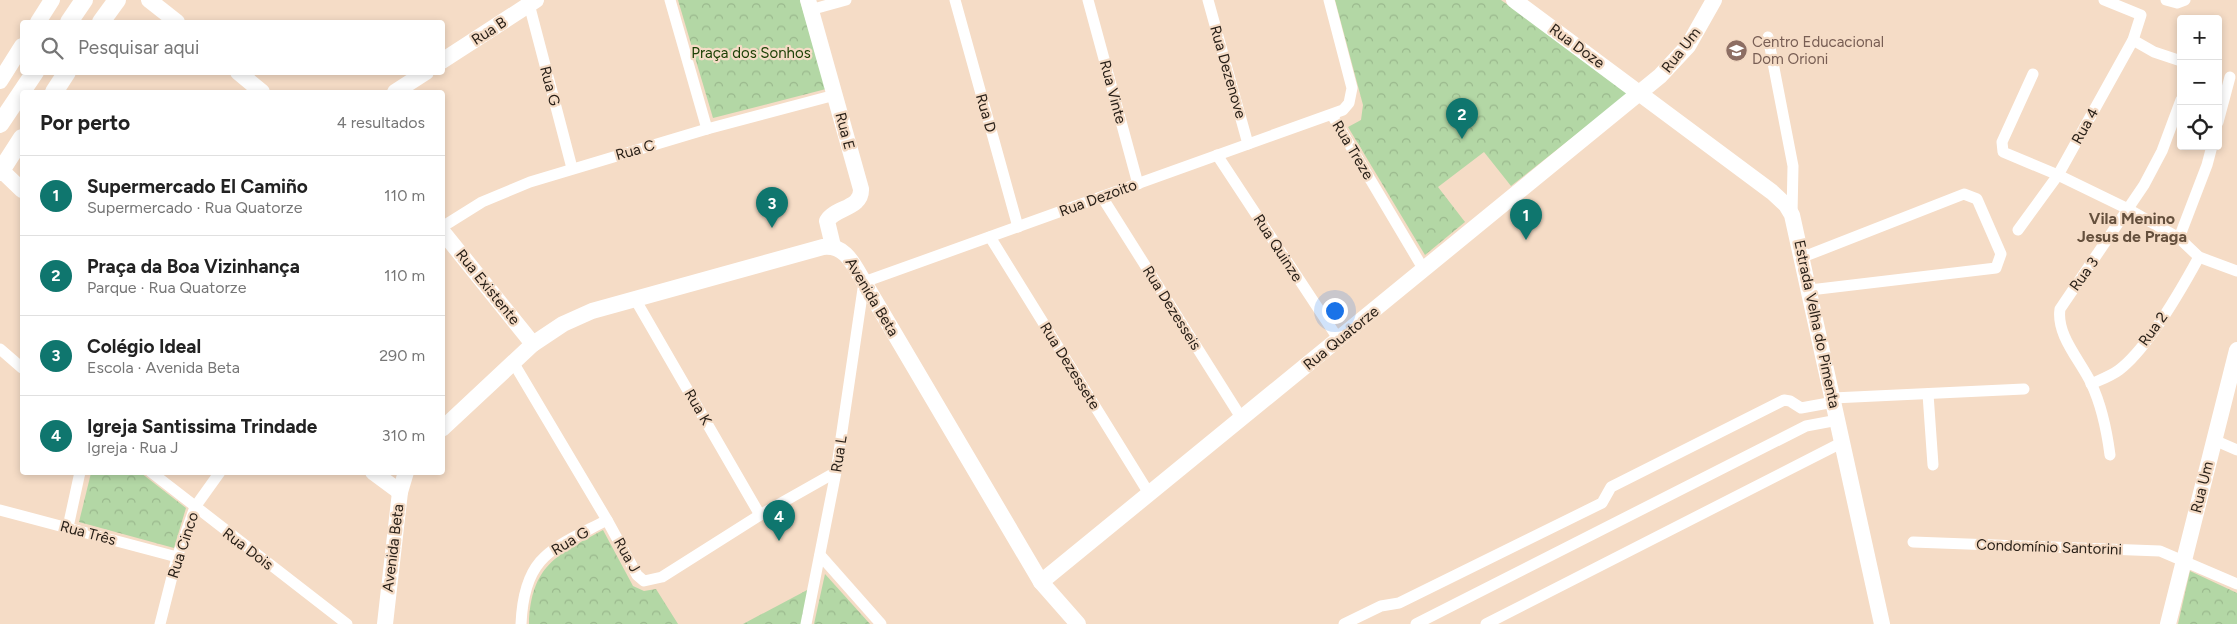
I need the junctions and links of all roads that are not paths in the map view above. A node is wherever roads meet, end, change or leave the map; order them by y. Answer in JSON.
{"nodes":[{"id":1,"x":52,"y":0,"type":"edge"},
{"id":2,"x":84,"y":0,"type":"edge"},
{"id":3,"x":117,"y":0,"type":"edge"},
{"id":4,"x":149,"y":0,"type":"edge"},
{"id":5,"x":670,"y":0,"type":"edge"},
{"id":6,"x":846,"y":0,"type":"edge"},
{"id":7,"x":955,"y":0,"type":"edge"},
{"id":8,"x":1088,"y":0,"type":"edge"},
{"id":9,"x":1208,"y":0,"type":"edge"},
{"id":10,"x":1329,"y":0,"type":"edge"},
{"id":11,"x":1514,"y":0,"type":"edge"},
{"id":12,"x":2104,"y":0,"type":"edge"},
{"id":13,"x":2166,"y":0,"type":"edge"},
{"id":14,"x":2185,"y":0,"type":"edge"},
{"id":15,"x":532,"y":2,"type":"edge"},
{"id":16,"x":1710,"y":2,"type":"edge"},
{"id":17,"x":809,"y":5,"type":"edge"},
{"id":18,"x":39,"y":20,"type":"edge"},
{"id":19,"x":70,"y":20,"type":"edge"},
{"id":20,"x":102,"y":20,"type":"edge"},
{"id":21,"x":174,"y":20,"type":"edge"},
{"id":22,"x":1768,"y":37,"type":"dead end"},
{"id":23,"x":2133,"y":40,"type":"junction"},
{"id":24,"x":20,"y":49,"type":"edge"},
{"id":25,"x":445,"y":59,"type":"edge"},
{"id":26,"x":2177,"y":61,"type":"edge"},
{"id":27,"x":2033,"y":74,"type":"dead end"},
{"id":28,"x":2222,"y":74,"type":"edge"},
{"id":29,"x":33,"y":75,"type":"edge"},
{"id":30,"x":65,"y":75,"type":"edge"},
{"id":31,"x":242,"y":75,"type":"edge"},
{"id":32,"x":421,"y":75,"type":"edge"},
{"id":33,"x":2234,"y":78,"type":"edge"},
{"id":34,"x":0,"y":81,"type":"edge"},
{"id":35,"x":23,"y":90,"type":"edge"},
{"id":36,"x":55,"y":90,"type":"edge"},
{"id":37,"x":260,"y":90,"type":"edge"},
{"id":38,"x":398,"y":90,"type":"edge"},
{"id":39,"x":1640,"y":93,"type":"junction"},
{"id":40,"x":20,"y":94,"type":"edge"},
{"id":41,"x":835,"y":95,"type":"junction"},
{"id":42,"x":2179,"y":105,"type":"edge"},
{"id":43,"x":2222,"y":111,"type":"edge"},
{"id":44,"x":1332,"y":115,"type":"junction"},
{"id":45,"x":0,"y":124,"type":"edge"},
{"id":46,"x":707,"y":129,"type":"junction"},
{"id":47,"x":20,"y":141,"type":"edge"},
{"id":48,"x":1248,"y":144,"type":"junction"},
{"id":49,"x":2211,"y":150,"type":"edge"},
{"id":50,"x":1217,"y":156,"type":"junction"},
{"id":51,"x":572,"y":168,"type":"junction"},
{"id":52,"x":0,"y":171,"type":"edge"},
{"id":53,"x":2058,"y":175,"type":"junction"},
{"id":54,"x":1138,"y":184,"type":"junction"},
{"id":55,"x":20,"y":188,"type":"edge"},
{"id":56,"x":1102,"y":197,"type":"junction"},
{"id":57,"x":2128,"y":209,"type":"junction"},
{"id":58,"x":1792,"y":215,"type":"junction"},
{"id":59,"x":445,"y":227,"type":"edge"},
{"id":60,"x":1018,"y":227,"type":"junction"},
{"id":61,"x":2018,"y":230,"type":"dead end"},
{"id":62,"x":445,"y":233,"type":"edge"},
{"id":63,"x":990,"y":237,"type":"junction"},
{"id":64,"x":2179,"y":238,"type":"junction"},
{"id":65,"x":833,"y":246,"type":"junction"},
{"id":66,"x":1803,"y":257,"type":"junction"},
{"id":67,"x":2199,"y":257,"type":"junction"},
{"id":68,"x":1424,"y":270,"type":"junction"},
{"id":69,"x":2237,"y":271,"type":"edge"},
{"id":70,"x":864,"y":282,"type":"junction"},
{"id":71,"x":1810,"y":290,"type":"junction"},
{"id":72,"x":635,"y":299,"type":"junction"},
{"id":73,"x":1339,"y":340,"type":"junction"},
{"id":74,"x":533,"y":344,"type":"junction"},
{"id":75,"x":0,"y":350,"type":"edge"},
{"id":76,"x":2237,"y":350,"type":"edge"},
{"id":77,"x":513,"y":362,"type":"junction"},
{"id":78,"x":20,"y":366,"type":"edge"},
{"id":79,"x":2091,"y":384,"type":"junction"},
{"id":80,"x":2024,"y":389,"type":"dead end"},
{"id":81,"x":1928,"y":394,"type":"junction"},
{"id":82,"x":1834,"y":400,"type":"junction"},
{"id":83,"x":1242,"y":420,"type":"junction"},
{"id":84,"x":1838,"y":420,"type":"junction"},
{"id":85,"x":445,"y":426,"type":"edge"},
{"id":86,"x":2214,"y":440,"type":"junction"},
{"id":87,"x":1843,"y":442,"type":"junction"},
{"id":88,"x":2237,"y":450,"type":"edge"},
{"id":89,"x":2110,"y":455,"type":"dead end"},
{"id":90,"x":1933,"y":465,"type":"dead end"},
{"id":91,"x":836,"y":472,"type":"junction"},
{"id":92,"x":79,"y":475,"type":"edge"},
{"id":93,"x":155,"y":475,"type":"edge"},
{"id":94,"x":218,"y":475,"type":"edge"},
{"id":95,"x":377,"y":475,"type":"edge"},
{"id":96,"x":405,"y":475,"type":"edge"},
{"id":97,"x":400,"y":492,"type":"junction"},
{"id":98,"x":1150,"y":495,"type":"junction"},
{"id":99,"x":194,"y":508,"type":"junction"},
{"id":100,"x":0,"y":510,"type":"edge"},
{"id":101,"x":760,"y":516,"type":"junction"},
{"id":102,"x":607,"y":520,"type":"junction"},
{"id":103,"x":68,"y":527,"type":"junction"},
{"id":104,"x":1913,"y":542,"type":"dead end"},
{"id":105,"x":820,"y":555,"type":"junction"},
{"id":106,"x":177,"y":557,"type":"junction"},
{"id":107,"x":2184,"y":560,"type":"junction"},
{"id":108,"x":1041,"y":582,"type":"junction"},
{"id":109,"x":2237,"y":584,"type":"edge"},
{"id":110,"x":160,"y":624,"type":"edge"},
{"id":111,"x":347,"y":624,"type":"edge"},
{"id":112,"x":385,"y":624,"type":"edge"},
{"id":113,"x":521,"y":624,"type":"edge"},
{"id":114,"x":806,"y":624,"type":"edge"},
{"id":115,"x":881,"y":624,"type":"edge"},
{"id":116,"x":1078,"y":624,"type":"edge"},
{"id":117,"x":1344,"y":624,"type":"edge"},
{"id":118,"x":1416,"y":624,"type":"edge"},
{"id":119,"x":1486,"y":624,"type":"edge"},
{"id":120,"x":1882,"y":624,"type":"edge"},
{"id":121,"x":2168,"y":624,"type":"edge"}],
"edges":[{"from":1,"to":18,"type":"street"},
{"from":2,"to":19,"type":"main road"},
{"from":3,"to":20,"type":"main road"},
{"from":4,"to":21,"type":"street"},
{"from":5,"to":46,"type":"street"},
{"from":6,"to":17,"type":"street"},
{"from":7,"to":60,"type":"street","name":"Rua D"},
{"from":8,"to":54,"type":"street","name":"Rua Vinte"},
{"from":9,"to":48,"type":"street","name":"Rua Dezenove"},
{"from":10,"to":44,"type":"street","name":"Rua Treze"},
{"from":11,"to":39,"type":"street","name":"Rua Doze"},
{"from":12,"to":23,"type":"street","name":"Rua 4"},
{"from":13,"to":14,"type":"street"},
{"from":15,"to":25,"type":"street","name":"Rua B"},
{"from":15,"to":51,"type":"street","name":"Rua G"},
{"from":16,"to":39,"type":"street","name":"Rua Um"},
{"from":17,"to":41,"type":"street","name":"Rua E"},
{"from":22,"to":58,"type":"street"},
{"from":23,"to":26,"type":"street"},
{"from":23,"to":53,"type":"street","name":"Rua 4"},
{"from":24,"to":34,"type":"street"},
{"from":27,"to":53,"type":"street"},
{"from":28,"to":33,"type":"street"},
{"from":29,"to":35,"type":"main road"},
{"from":30,"to":36,"type":"main road"},
{"from":31,"to":37,"type":"street"},
{"from":32,"to":38,"type":"street"},
{"from":33,"to":43,"type":"street"},
{"from":39,"to":58,"type":"street","name":"Estrada Velha do Pimenta"},
{"from":39,"to":68,"type":"street","name":"Rua Quatorze"},
{"from":40,"to":45,"type":"main road"},
{"from":41,"to":46,"type":"street","name":"Rua C"},
{"from":41,"to":65,"type":"street","name":"Rua E"},
{"from":42,"to":57,"type":"street","name":"Rua 3"},
{"from":44,"to":48,"type":"street","name":"Rua Dezoito"},
{"from":44,"to":68,"type":"street","name":"Rua Treze"},
{"from":46,"to":51,"type":"street","name":"Rua C"},
{"from":47,"to":52,"type":"main road"},
{"from":48,"to":50,"type":"street","name":"Rua Dezoito"},
{"from":49,"to":64,"type":"street"},
{"from":50,"to":54,"type":"street","name":"Rua Dezoito"},
{"from":50,"to":73,"type":"street","name":"Rua Quinze"},
{"from":51,"to":59,"type":"street","name":"Rua C"},
{"from":52,"to":55,"type":"street"},
{"from":53,"to":57,"type":"street"},
{"from":53,"to":61,"type":"street","name":"Rua 4"},
{"from":54,"to":56,"type":"street","name":"Rua Dezoito"},
{"from":56,"to":60,"type":"street","name":"Rua Dezoito"},
{"from":56,"to":83,"type":"street","name":"Rua Dezesseis"},
{"from":57,"to":64,"type":"street"},
{"from":57,"to":79,"type":"street","name":"Rua 3"},
{"from":58,"to":66,"type":"street","name":"Estrada Velha do Pimenta"},
{"from":60,"to":63,"type":"street","name":"Rua Dezoito"},
{"from":62,"to":74,"type":"street","name":"Rua Existente"},
{"from":63,"to":70,"type":"street","name":"Rua Dezoito"},
{"from":63,"to":98,"type":"street","name":"Rua Dezessete"},
{"from":64,"to":67,"type":"street"},
{"from":65,"to":70,"type":"street","name":"Avenida Beta"},
{"from":65,"to":72,"type":"street","name":"Avenida Beta"},
{"from":66,"to":71,"type":"street","name":"Estrada Velha do Pimenta"},
{"from":66,"to":71,"type":"street"},
{"from":67,"to":69,"type":"street"},
{"from":67,"to":79,"type":"street","name":"Rua 2"},
{"from":68,"to":73,"type":"street","name":"Rua Quatorze"},
{"from":70,"to":91,"type":"street","name":"Rua L"},
{"from":70,"to":108,"type":"street","name":"Avenida Beta"},
{"from":71,"to":82,"type":"street","name":"Estrada Velha do Pimenta"},
{"from":72,"to":74,"type":"street","name":"Avenida Beta"},
{"from":72,"to":101,"type":"street","name":"Rua K"},
{"from":73,"to":83,"type":"street","name":"Rua Quatorze"},
{"from":74,"to":77,"type":"street","name":"Avenida Beta"},
{"from":75,"to":78,"type":"street"},
{"from":76,"to":86,"type":"street","name":"Rua Um"},
{"from":77,"to":85,"type":"street","name":"Avenida Beta"},
{"from":77,"to":102,"type":"street","name":"Rua J"},
{"from":79,"to":89,"type":"street","name":"Rua 3"},
{"from":80,"to":81,"type":"street"},
{"from":81,"to":82,"type":"street"},
{"from":81,"to":90,"type":"street"},
{"from":82,"to":84,"type":"street","name":"Estrada Velha do Pimenta"},
{"from":82,"to":117,"type":"street"},
{"from":83,"to":98,"type":"street","name":"Rua Quatorze"},
{"from":84,"to":87,"type":"street","name":"Estrada Velha do Pimenta"},
{"from":84,"to":118,"type":"street"},
{"from":86,"to":88,"type":"street"},
{"from":86,"to":107,"type":"street","name":"Rua Um"},
{"from":87,"to":119,"type":"street"},
{"from":87,"to":120,"type":"street","name":"Estrada Velha do Pimenta"},
{"from":91,"to":101,"type":"street","name":"Rua J"},
{"from":91,"to":105,"type":"street","name":"Rua L"},
{"from":92,"to":103,"type":"street"},
{"from":93,"to":99,"type":"street","name":"Rua Dois"},
{"from":94,"to":99,"type":"street","name":"Rua Cinco"},
{"from":95,"to":97,"type":"street"},
{"from":96,"to":97,"type":"street","name":"Avenida Beta"},
{"from":97,"to":112,"type":"street","name":"Avenida Beta"},
{"from":98,"to":108,"type":"street","name":"Rua Quatorze"},
{"from":99,"to":106,"type":"street","name":"Rua Cinco"},
{"from":99,"to":111,"type":"street","name":"Rua Dois"},
{"from":100,"to":103,"type":"street","name":"Rua Três"},
{"from":101,"to":102,"type":"street","name":"Rua J"},
{"from":102,"to":113,"type":"street","name":"Rua G"},
{"from":103,"to":106,"type":"street","name":"Rua Três"},
{"from":104,"to":107,"type":"street","name":"Condomínio Santorini"},
{"from":105,"to":114,"type":"street","name":"Rua L"},
{"from":105,"to":115,"type":"street"},
{"from":106,"to":110,"type":"street","name":"Rua Cinco"},
{"from":107,"to":109,"type":"street"},
{"from":107,"to":121,"type":"street","name":"Rua Um"},
{"from":108,"to":116,"type":"street","name":"Avenida Beta"}]}
